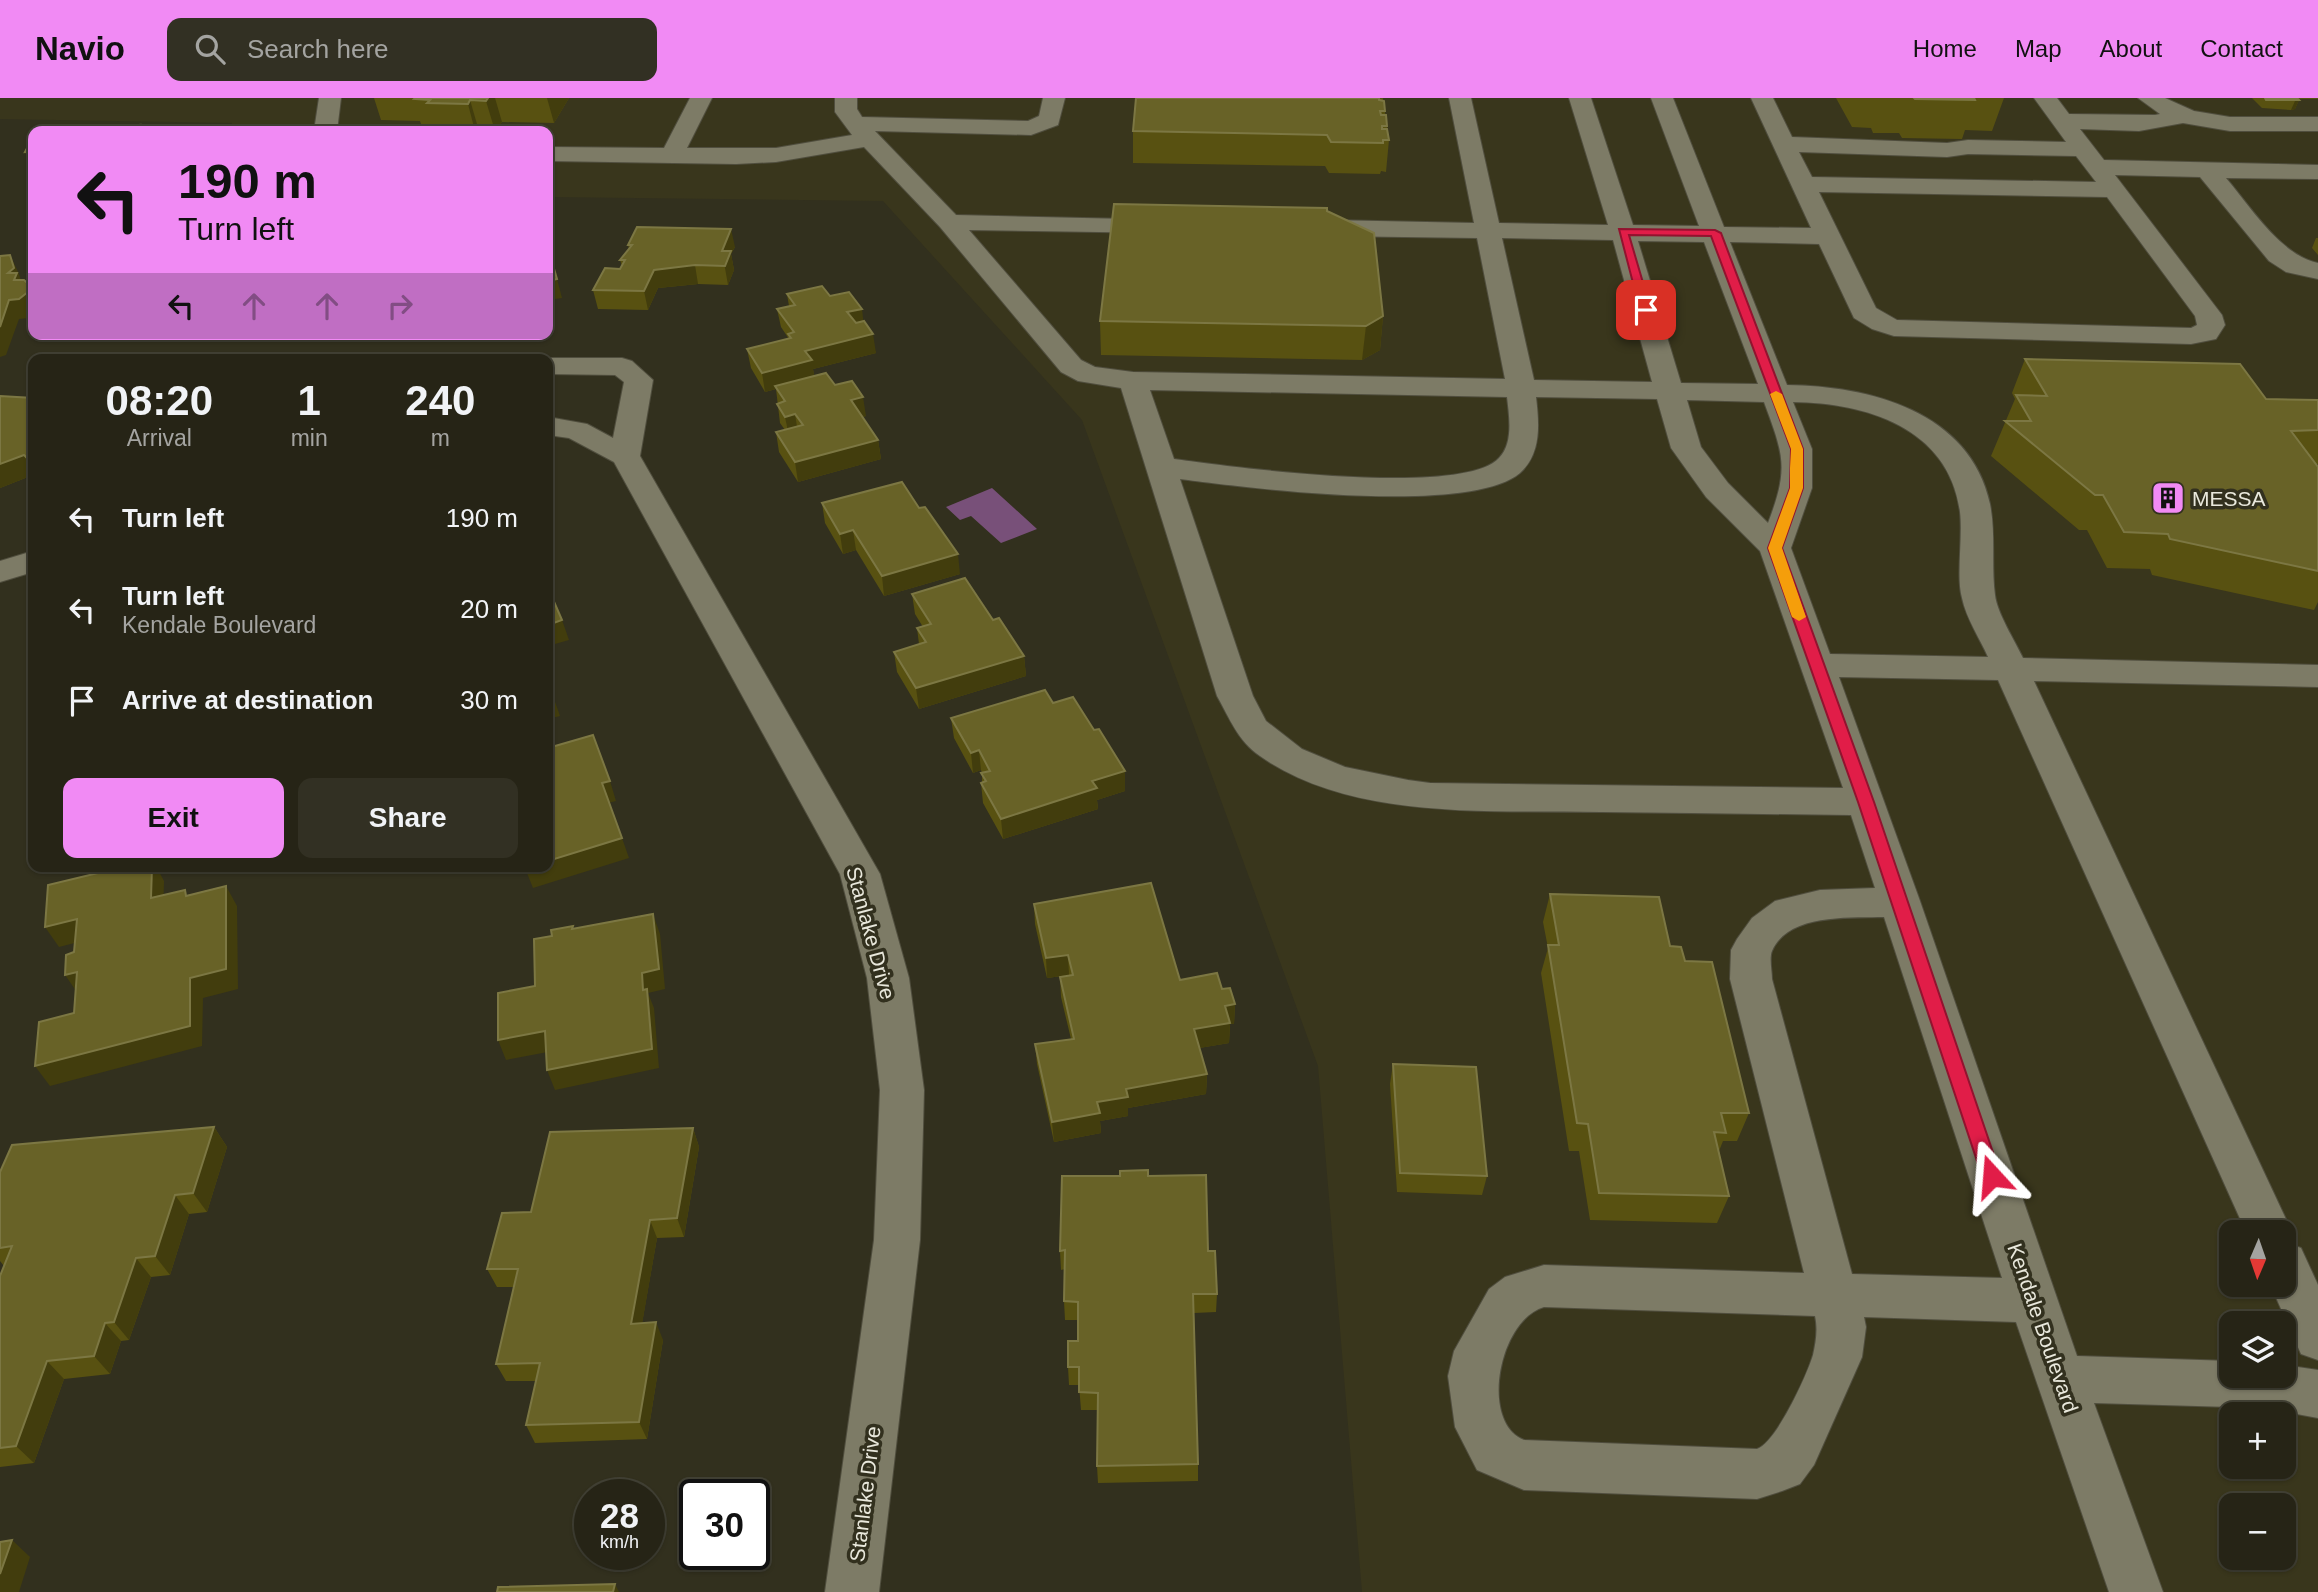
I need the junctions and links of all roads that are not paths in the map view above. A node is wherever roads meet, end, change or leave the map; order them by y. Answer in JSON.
{"nodes":[{"id":1,"x":330,"y":98,"type":"edge"},
{"id":2,"x":701,"y":98,"type":"edge"},
{"id":3,"x":846,"y":98,"type":"edge"},
{"id":4,"x":1054,"y":98,"type":"edge"},
{"id":5,"x":1460,"y":98,"type":"edge"},
{"id":6,"x":1580,"y":98,"type":"edge"},
{"id":7,"x":1662,"y":98,"type":"edge"},
{"id":8,"x":1762,"y":98,"type":"edge"},
{"id":9,"x":2045,"y":98,"type":"edge"},
{"id":10,"x":2148,"y":98,"type":"edge"},
{"id":11,"x":2160,"y":98,"type":"edge"},
{"id":12,"x":2259,"y":105,"type":"dead end"},
{"id":13,"x":2291,"y":106,"type":"edge"},
{"id":14,"x":2318,"y":106,"type":"edge"},
{"id":15,"x":2182,"y":115,"type":"junction"},
{"id":16,"x":2062,"y":121,"type":"junction"},
{"id":17,"x":2318,"y":124,"type":"edge"},
{"id":18,"x":327,"y":126,"type":"edge"},
{"id":19,"x":862,"y":132,"type":"junction"},
{"id":20,"x":1784,"y":144,"type":"junction"},
{"id":21,"x":553,"y":154,"type":"edge"},
{"id":22,"x":672,"y":155,"type":"junction"},
{"id":23,"x":2090,"y":158,"type":"junction"},
{"id":24,"x":2207,"y":170,"type":"junction"},
{"id":25,"x":2318,"y":172,"type":"edge"},
{"id":26,"x":1803,"y":184,"type":"junction"},
{"id":27,"x":2114,"y":190,"type":"junction"},
{"id":28,"x":949,"y":222,"type":"junction"},
{"id":29,"x":1183,"y":226,"type":"edge"},
{"id":30,"x":1330,"y":228,"type":"edge"},
{"id":31,"x":1488,"y":230,"type":"junction"},
{"id":32,"x":1623,"y":232,"type":"junction"},
{"id":33,"x":1715,"y":233,"type":"junction"},
{"id":34,"x":1827,"y":236,"type":"junction"},
{"id":35,"x":2318,"y":271,"type":"edge"},
{"id":36,"x":553,"y":366,"type":"edge"},
{"id":37,"x":1133,"y":381,"type":"junction"},
{"id":38,"x":1521,"y":387,"type":"junction"},
{"id":39,"x":1669,"y":389,"type":"junction"},
{"id":40,"x":1775,"y":393,"type":"junction"},
{"id":41,"x":553,"y":427,"type":"edge"},
{"id":42,"x":625,"y":456,"type":"junction"},
{"id":43,"x":1162,"y":467,"type":"junction"},
{"id":44,"x":1775,"y":548,"type":"junction"},
{"id":45,"x":28,"y":563,"type":"edge"},
{"id":46,"x":0,"y":572,"type":"edge"},
{"id":47,"x":1817,"y":665,"type":"junction"},
{"id":48,"x":2011,"y":668,"type":"junction"},
{"id":49,"x":2318,"y":676,"type":"edge"},
{"id":50,"x":1866,"y":802,"type":"junction"},
{"id":51,"x":1900,"y":901,"type":"junction"},
{"id":52,"x":2264,"y":1220,"type":"edge"},
{"id":53,"x":2296,"y":1289,"type":"edge"},
{"id":54,"x":1834,"y":1295,"type":"junction"},
{"id":55,"x":2033,"y":1301,"type":"junction"},
{"id":56,"x":2318,"y":1338,"type":"edge"},
{"id":57,"x":2060,"y":1378,"type":"junction"},
{"id":58,"x":2318,"y":1394,"type":"edge"},
{"id":59,"x":852,"y":1592,"type":"edge"},
{"id":60,"x":2136,"y":1592,"type":"edge"}],
"edges":[{"from":1,"to":18,"type":"street"},
{"from":2,"to":22,"type":"street"},
{"from":3,"to":19,"type":"street"},
{"from":4,"to":19,"type":"street"},
{"from":5,"to":31,"type":"street"},
{"from":6,"to":32,"type":"street","name":"Kendale Boulevard"},
{"from":7,"to":33,"type":"street"},
{"from":8,"to":20,"type":"street"},
{"from":9,"to":16,"type":"street"},
{"from":10,"to":15,"type":"street"},
{"from":11,"to":12,"type":"street"},
{"from":13,"to":14,"type":"street"},
{"from":15,"to":16,"type":"street"},
{"from":15,"to":17,"type":"street"},
{"from":16,"to":23,"type":"street"},
{"from":19,"to":22,"type":"street"},
{"from":19,"to":28,"type":"street"},
{"from":20,"to":23,"type":"street"},
{"from":20,"to":26,"type":"street"},
{"from":21,"to":22,"type":"street"},
{"from":23,"to":24,"type":"street"},
{"from":23,"to":27,"type":"street"},
{"from":24,"to":25,"type":"street"},
{"from":24,"to":35,"type":"street"},
{"from":26,"to":27,"type":"street"},
{"from":26,"to":34,"type":"street"},
{"from":27,"to":34,"type":"street"},
{"from":28,"to":29,"type":"street"},
{"from":28,"to":37,"type":"street"},
{"from":30,"to":31,"type":"street"},
{"from":31,"to":32,"type":"street"},
{"from":31,"to":38,"type":"street"},
{"from":32,"to":33,"type":"street"},
{"from":32,"to":39,"type":"street","name":"Kendale Boulevard"},
{"from":33,"to":34,"type":"street"},
{"from":33,"to":40,"type":"street"},
{"from":36,"to":42,"type":"street"},
{"from":37,"to":38,"type":"street"},
{"from":37,"to":43,"type":"street"},
{"from":38,"to":39,"type":"street"},
{"from":38,"to":43,"type":"street"},
{"from":39,"to":40,"type":"street"},
{"from":39,"to":44,"type":"street","name":"Kendale Boulevard"},
{"from":40,"to":44,"type":"street"},
{"from":40,"to":48,"type":"street"},
{"from":41,"to":42,"type":"street"},
{"from":42,"to":59,"type":"street","name":"Stanlake Drive"},
{"from":43,"to":50,"type":"street"},
{"from":44,"to":47,"type":"street","name":"Kendale Boulevard"},
{"from":45,"to":46,"type":"street"},
{"from":47,"to":48,"type":"street"},
{"from":47,"to":50,"type":"street","name":"Kendale Boulevard"},
{"from":48,"to":49,"type":"street"},
{"from":48,"to":52,"type":"street"},
{"from":50,"to":51,"type":"street","name":"Kendale Boulevard"},
{"from":51,"to":54,"type":"street"},
{"from":51,"to":55,"type":"street","name":"Kendale Boulevard"},
{"from":53,"to":56,"type":"street"},
{"from":54,"to":54,"type":"street"},
{"from":54,"to":55,"type":"street"},
{"from":55,"to":57,"type":"street","name":"Kendale Boulevard"},
{"from":57,"to":58,"type":"street"},
{"from":57,"to":60,"type":"street","name":"Kendale Boulevard"}]}
